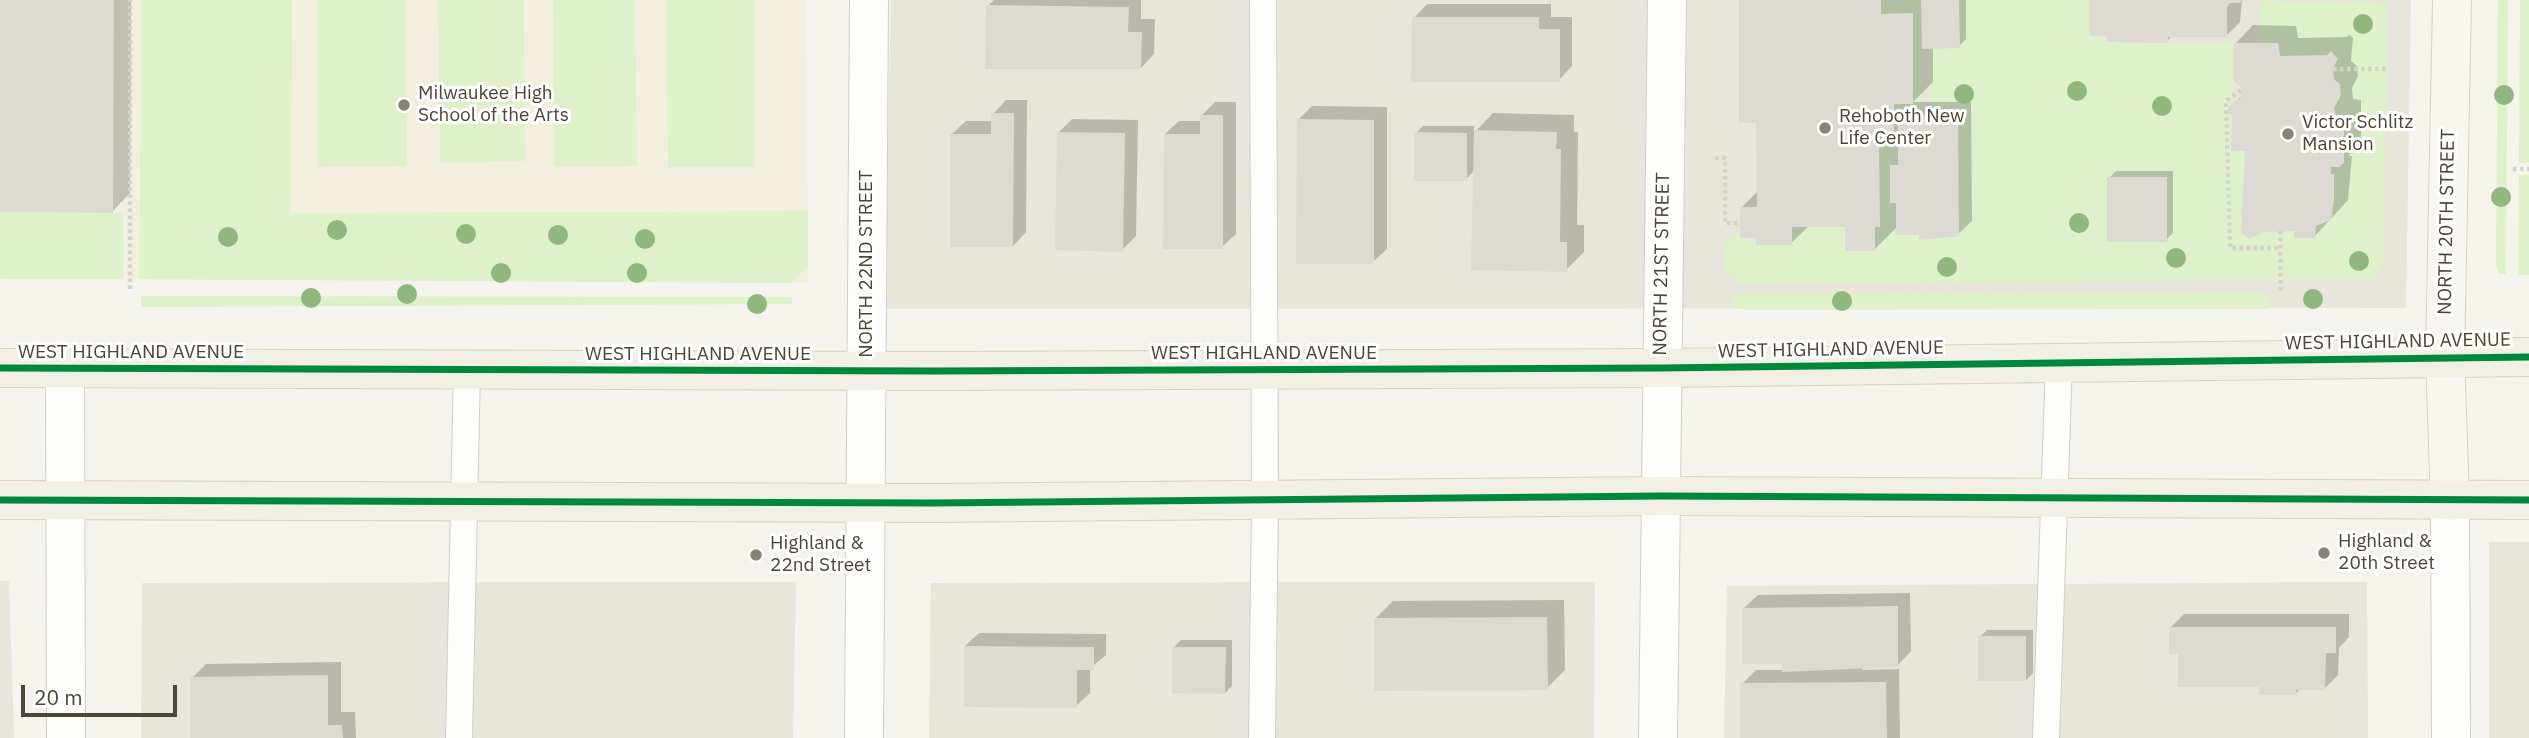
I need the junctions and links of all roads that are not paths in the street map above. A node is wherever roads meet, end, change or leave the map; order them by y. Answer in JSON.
{"nodes":[{"id":1,"x":869,"y":0,"type":"edge"},
{"id":2,"x":1263,"y":0,"type":"edge"},
{"id":3,"x":1667,"y":0,"type":"edge"},
{"id":4,"x":2452,"y":0,"type":"edge"},
{"id":5,"x":2445,"y":356,"type":"junction"},
{"id":6,"x":2529,"y":357,"type":"edge"},
{"id":7,"x":2059,"y":362,"type":"junction"},
{"id":8,"x":0,"y":368,"type":"edge"},
{"id":9,"x":65,"y":368,"type":"junction"},
{"id":10,"x":1660,"y":368,"type":"junction"},
{"id":11,"x":467,"y":370,"type":"junction"},
{"id":12,"x":1263,"y":370,"type":"junction"},
{"id":13,"x":866,"y":372,"type":"junction"},
{"id":14,"x":1660,"y":496,"type":"junction"},
{"id":15,"x":2052,"y":498,"type":"junction"},
{"id":16,"x":0,"y":500,"type":"edge"},
{"id":17,"x":65,"y":500,"type":"junction"},
{"id":18,"x":2529,"y":500,"type":"edge"},
{"id":19,"x":1265,"y":501,"type":"junction"},
{"id":20,"x":2450,"y":501,"type":"junction"},
{"id":21,"x":463,"y":502,"type":"junction"},
{"id":22,"x":865,"y":503,"type":"junction"},
{"id":23,"x":66,"y":738,"type":"edge"},
{"id":24,"x":459,"y":738,"type":"edge"},
{"id":25,"x":864,"y":738,"type":"edge"},
{"id":26,"x":1262,"y":738,"type":"edge"},
{"id":27,"x":1658,"y":738,"type":"edge"},
{"id":28,"x":2046,"y":738,"type":"edge"},
{"id":29,"x":2451,"y":738,"type":"edge"}],
"edges":[{"from":1,"to":13,"type":"street","name":"NORTH 22ND STREET"},
{"from":2,"to":12,"type":"lane"},
{"from":3,"to":10,"type":"street","name":"NORTH 21ST STREET"},
{"from":4,"to":5,"type":"main road","name":"NORTH 20TH STREET"},
{"from":5,"to":6,"type":"main road","name":"WEST HIGHLAND AVENUE"},
{"from":5,"to":7,"type":"main road","name":"WEST HIGHLAND AVENUE"},
{"from":5,"to":20,"type":"main road","name":"NORTH 20TH STREET"},
{"from":7,"to":10,"type":"main road","name":"WEST HIGHLAND AVENUE"},
{"from":7,"to":15,"type":"lane"},
{"from":8,"to":9,"type":"main road","name":"WEST HIGHLAND AVENUE"},
{"from":9,"to":11,"type":"main road","name":"WEST HIGHLAND AVENUE"},
{"from":9,"to":17,"type":"street"},
{"from":10,"to":12,"type":"main road","name":"WEST HIGHLAND AVENUE"},
{"from":10,"to":14,"type":"street","name":"NORTH 21ST STREET"},
{"from":11,"to":13,"type":"main road","name":"WEST HIGHLAND AVENUE"},
{"from":11,"to":21,"type":"lane"},
{"from":12,"to":13,"type":"main road","name":"WEST HIGHLAND AVENUE"},
{"from":12,"to":19,"type":"lane"},
{"from":13,"to":22,"type":"street","name":"NORTH 22ND STREET"},
{"from":14,"to":15,"type":"main road"},
{"from":14,"to":19,"type":"main road"},
{"from":14,"to":27,"type":"street","name":"NORTH 21ST STREET"},
{"from":15,"to":20,"type":"main road"},
{"from":15,"to":28,"type":"lane"},
{"from":16,"to":17,"type":"main road"},
{"from":17,"to":21,"type":"main road"},
{"from":17,"to":23,"type":"street"},
{"from":18,"to":20,"type":"main road"},
{"from":19,"to":22,"type":"main road"},
{"from":19,"to":26,"type":"lane"},
{"from":20,"to":29,"type":"street","name":"NORTH 20TH STREET"},
{"from":21,"to":22,"type":"main road"},
{"from":21,"to":24,"type":"lane"},
{"from":22,"to":25,"type":"street","name":"NORTH 22ND STREET"}]}
